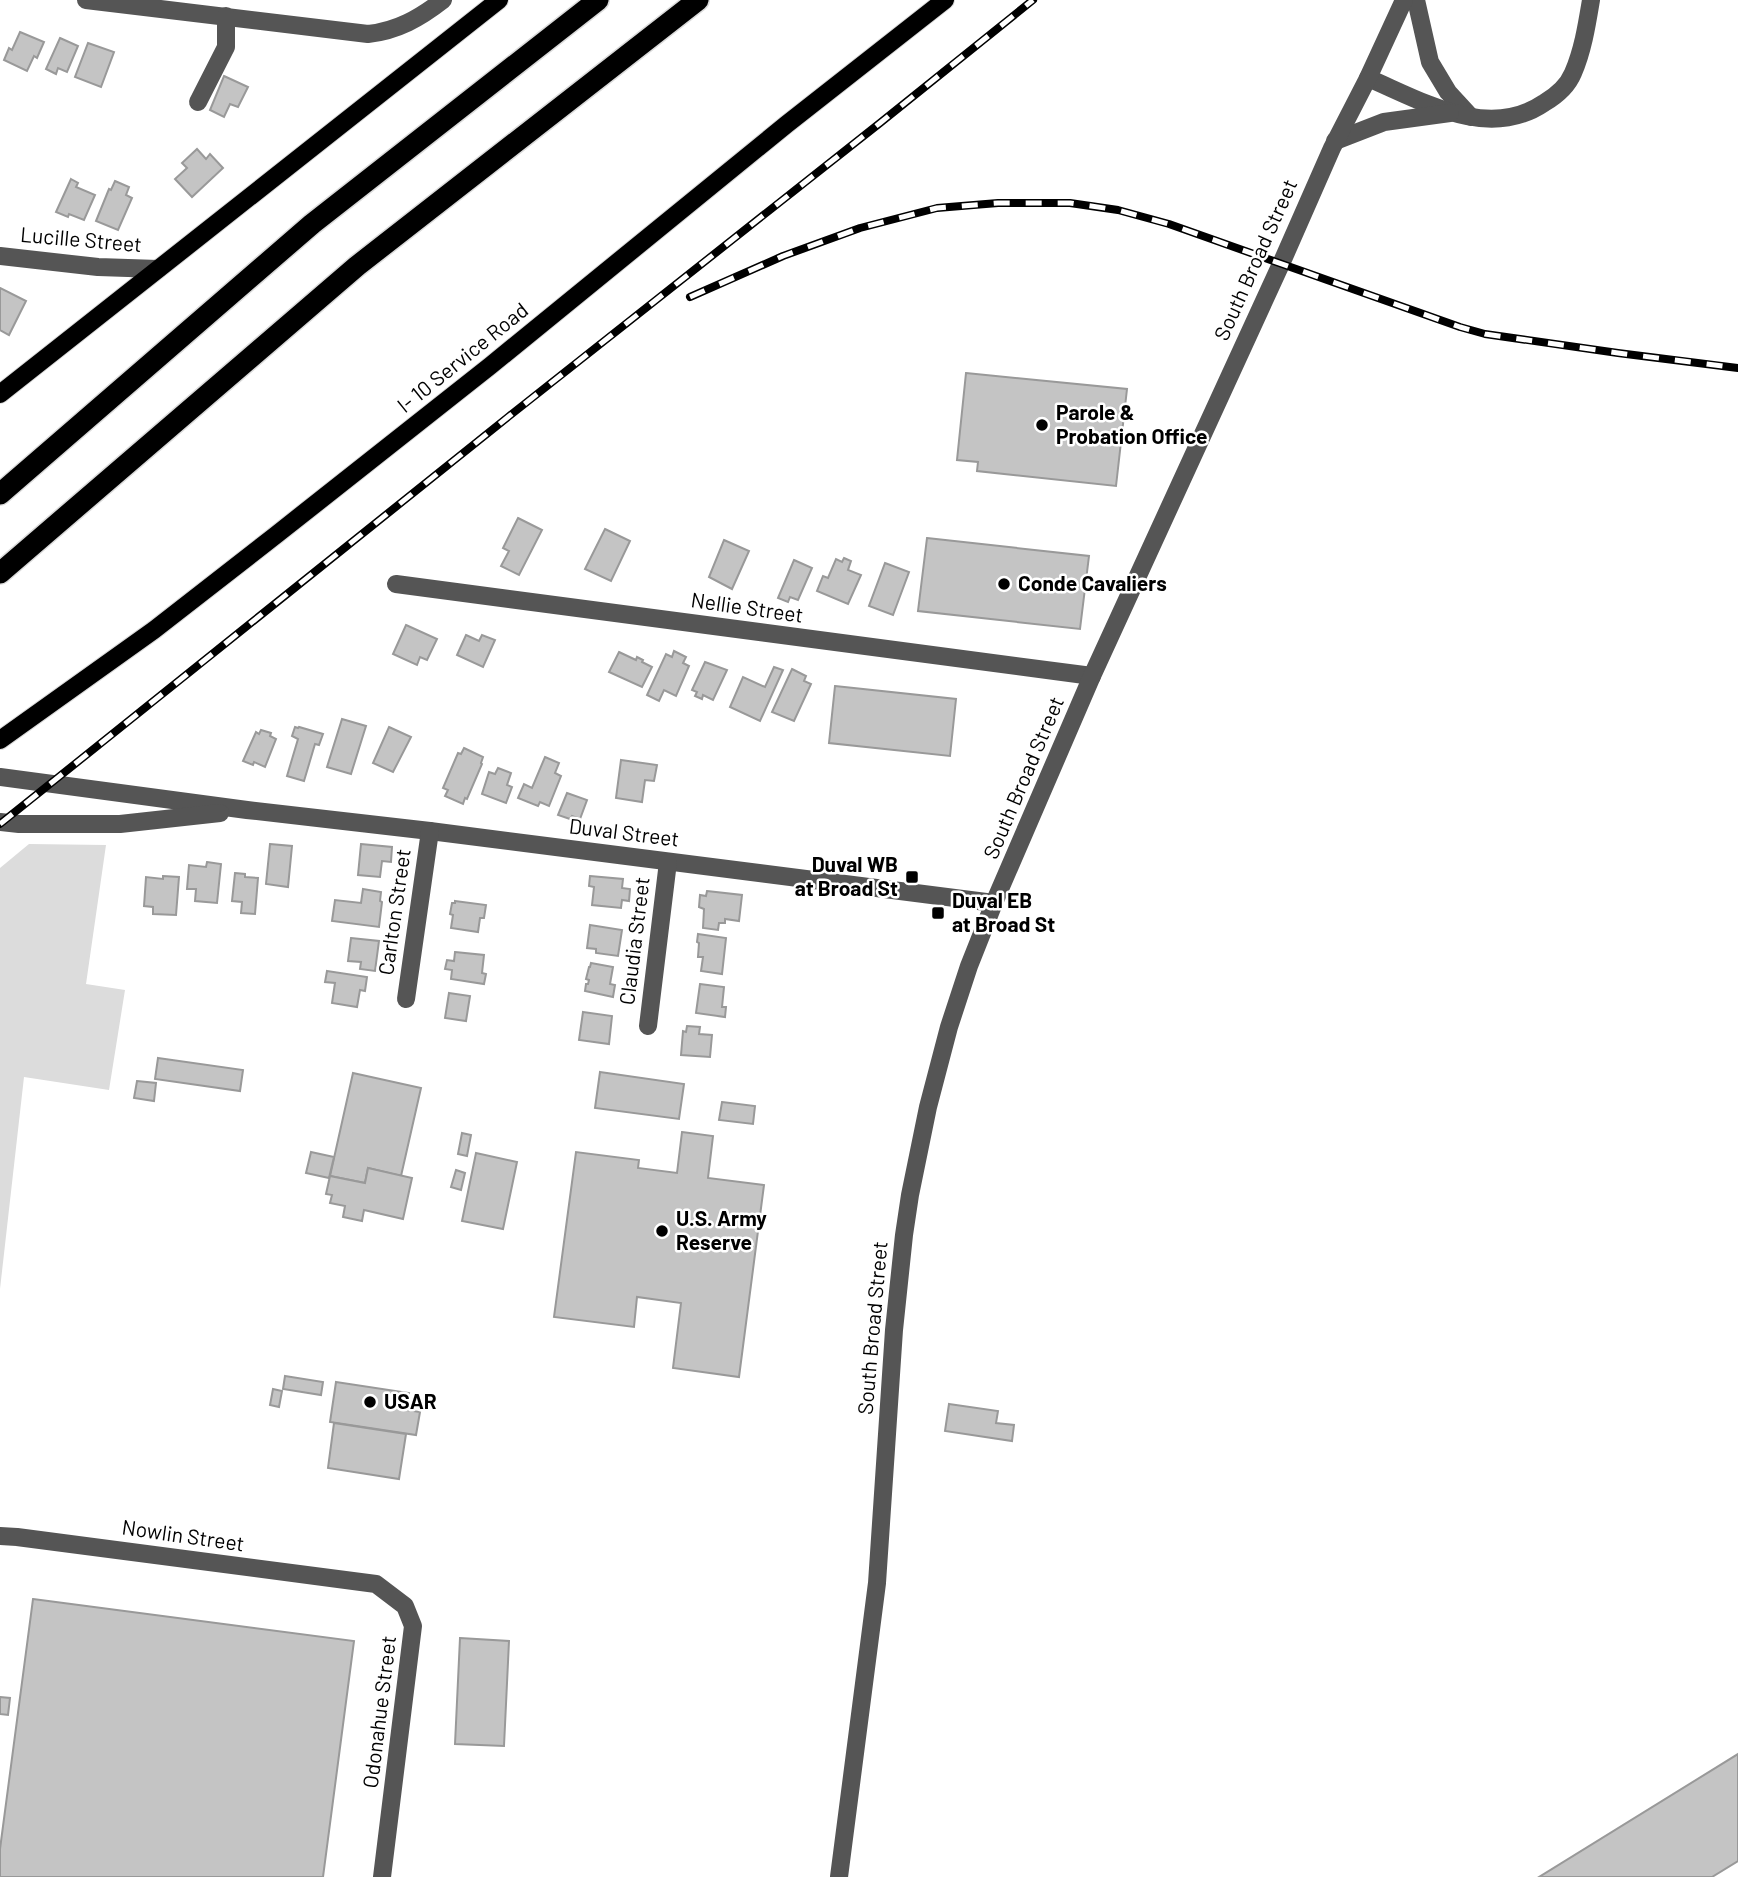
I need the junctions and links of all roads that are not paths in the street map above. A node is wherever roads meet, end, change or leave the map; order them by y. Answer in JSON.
{"nodes":[{"id":1,"x":86,"y":0,"type":"edge"},
{"id":2,"x":443,"y":0,"type":"edge"},
{"id":3,"x":499,"y":0,"type":"edge"},
{"id":4,"x":598,"y":0,"type":"edge"},
{"id":5,"x":698,"y":0,"type":"edge"},
{"id":6,"x":945,"y":0,"type":"edge"},
{"id":7,"x":1404,"y":0,"type":"edge"},
{"id":8,"x":1416,"y":0,"type":"edge"},
{"id":9,"x":1591,"y":0,"type":"edge"},
{"id":10,"x":206,"y":7,"type":"edge"},
{"id":11,"x":226,"y":16,"type":"junction"},
{"id":12,"x":1368,"y":78,"type":"junction"},
{"id":13,"x":198,"y":102,"type":"dead end"},
{"id":14,"x":1451,"y":113,"type":"junction"},
{"id":15,"x":1471,"y":117,"type":"junction"},
{"id":16,"x":1335,"y":141,"type":"junction"},
{"id":17,"x":0,"y":256,"type":"edge"},
{"id":18,"x":158,"y":269,"type":"junction"},
{"id":19,"x":0,"y":394,"type":"edge"},
{"id":20,"x":0,"y":494,"type":"edge"},
{"id":21,"x":0,"y":573,"type":"edge"},
{"id":22,"x":396,"y":584,"type":"dead end"},
{"id":23,"x":1092,"y":676,"type":"junction"},
{"id":24,"x":0,"y":740,"type":"edge"},
{"id":25,"x":0,"y":777,"type":"edge"},
{"id":26,"x":247,"y":810,"type":"junction"},
{"id":27,"x":0,"y":822,"type":"edge"},
{"id":28,"x":430,"y":831,"type":"junction"},
{"id":29,"x":668,"y":862,"type":"junction"},
{"id":30,"x":994,"y":903,"type":"junction"},
{"id":31,"x":406,"y":999,"type":"dead end"},
{"id":32,"x":648,"y":1026,"type":"dead end"},
{"id":33,"x":0,"y":1536,"type":"edge"},
{"id":34,"x":360,"y":1582,"type":"joint"},
{"id":35,"x":382,"y":1877,"type":"edge"},
{"id":36,"x":839,"y":1877,"type":"edge"}],
"edges":[{"from":1,"to":10,"type":"street"},
{"from":2,"to":11,"type":"street"},
{"from":3,"to":18,"type":"main road"},
{"from":4,"to":20,"type":"highway"},
{"from":5,"to":21,"type":"highway"},
{"from":6,"to":24,"type":"main road","name":"I- 10 Service Road"},
{"from":7,"to":12,"type":"street","name":"South Broad Street"},
{"from":8,"to":15,"type":"street"},
{"from":9,"to":15,"type":"street"},
{"from":10,"to":11,"type":"street"},
{"from":11,"to":13,"type":"street"},
{"from":12,"to":14,"type":"street"},
{"from":12,"to":16,"type":"street","name":"South Broad Street"},
{"from":14,"to":15,"type":"street"},
{"from":14,"to":16,"type":"street"},
{"from":16,"to":23,"type":"street","name":"South Broad Street"},
{"from":17,"to":18,"type":"street","name":"Lucille Street"},
{"from":18,"to":19,"type":"main road"},
{"from":22,"to":23,"type":"street","name":"Nellie Street"},
{"from":23,"to":30,"type":"street","name":"South Broad Street"},
{"from":25,"to":26,"type":"street","name":"Duval Street"},
{"from":26,"to":27,"type":"street","name":"Duval Street"},
{"from":26,"to":28,"type":"street","name":"Duval Street"},
{"from":28,"to":29,"type":"street","name":"Duval Street"},
{"from":28,"to":31,"type":"street","name":"Carlton Street"},
{"from":29,"to":30,"type":"street","name":"Duval Street"},
{"from":29,"to":32,"type":"street","name":"Claudia Street"},
{"from":30,"to":36,"type":"street","name":"South Broad Street"},
{"from":33,"to":34,"type":"street","name":"Nowlin Street"},
{"from":34,"to":35,"type":"street","name":"Odonahue Street"}]}
